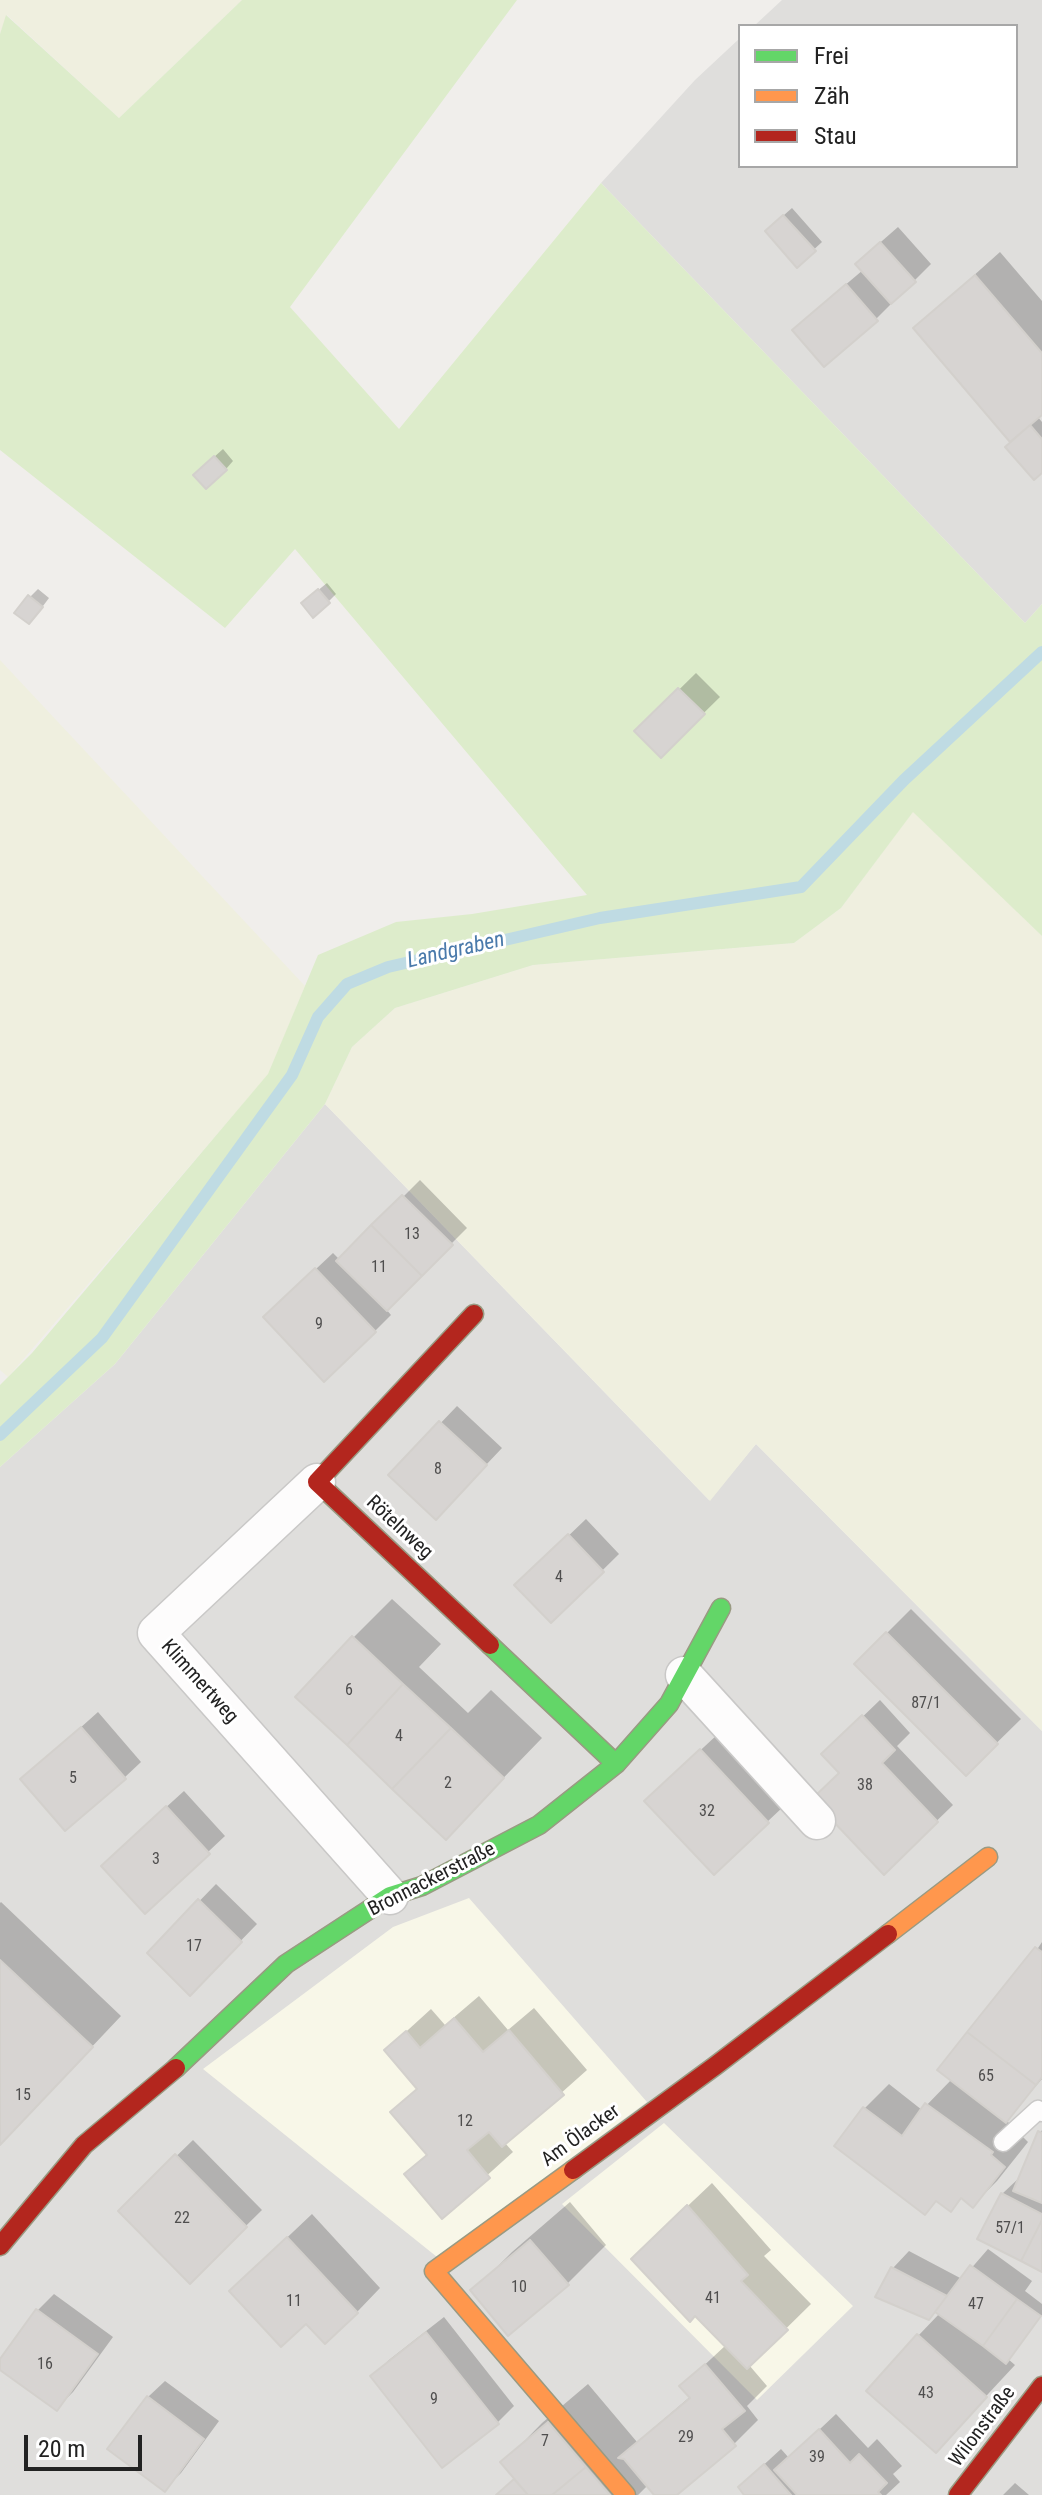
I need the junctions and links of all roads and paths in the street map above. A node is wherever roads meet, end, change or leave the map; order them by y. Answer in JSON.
{"nodes":[{"id":1,"x":474,"y":1314,"type":"dead end"},
{"id":2,"x":317,"y":1482,"type":"junction"},
{"id":3,"x":721,"y":1608,"type":"dead end"},
{"id":4,"x":684,"y":1675,"type":"junction"},
{"id":5,"x":616,"y":1764,"type":"junction"},
{"id":6,"x":817,"y":1821,"type":"dead end"},
{"id":7,"x":988,"y":1857,"type":"dead end"},
{"id":8,"x":390,"y":1896,"type":"junction"},
{"id":9,"x":1042,"y":2112,"type":"edge"},
{"id":10,"x":1003,"y":2142,"type":"dead end"},
{"id":11,"x":0,"y":2246,"type":"edge"},
{"id":12,"x":1042,"y":2386,"type":"edge"},
{"id":13,"x":626,"y":2495,"type":"edge"},
{"id":14,"x":958,"y":2495,"type":"edge"}],
"edges":[{"from":1,"to":2,"type":"street"},
{"from":2,"to":5,"type":"street","name":"Rötelnweg"},
{"from":2,"to":8,"type":"street","name":"Klimmertweg"},
{"from":3,"to":4,"type":"street","name":"Bronnackerstraße"},
{"from":4,"to":5,"type":"street","name":"Bronnackerstraße"},
{"from":4,"to":6,"type":"street"},
{"from":5,"to":8,"type":"street","name":"Bronnackerstraße"},
{"from":7,"to":13,"type":"street","name":"Am Ölacker"},
{"from":8,"to":11,"type":"street","name":"Bronnackerstraße"},
{"from":9,"to":10,"type":"lane"},
{"from":12,"to":14,"type":"street","name":"Wilonstraße"}]}
